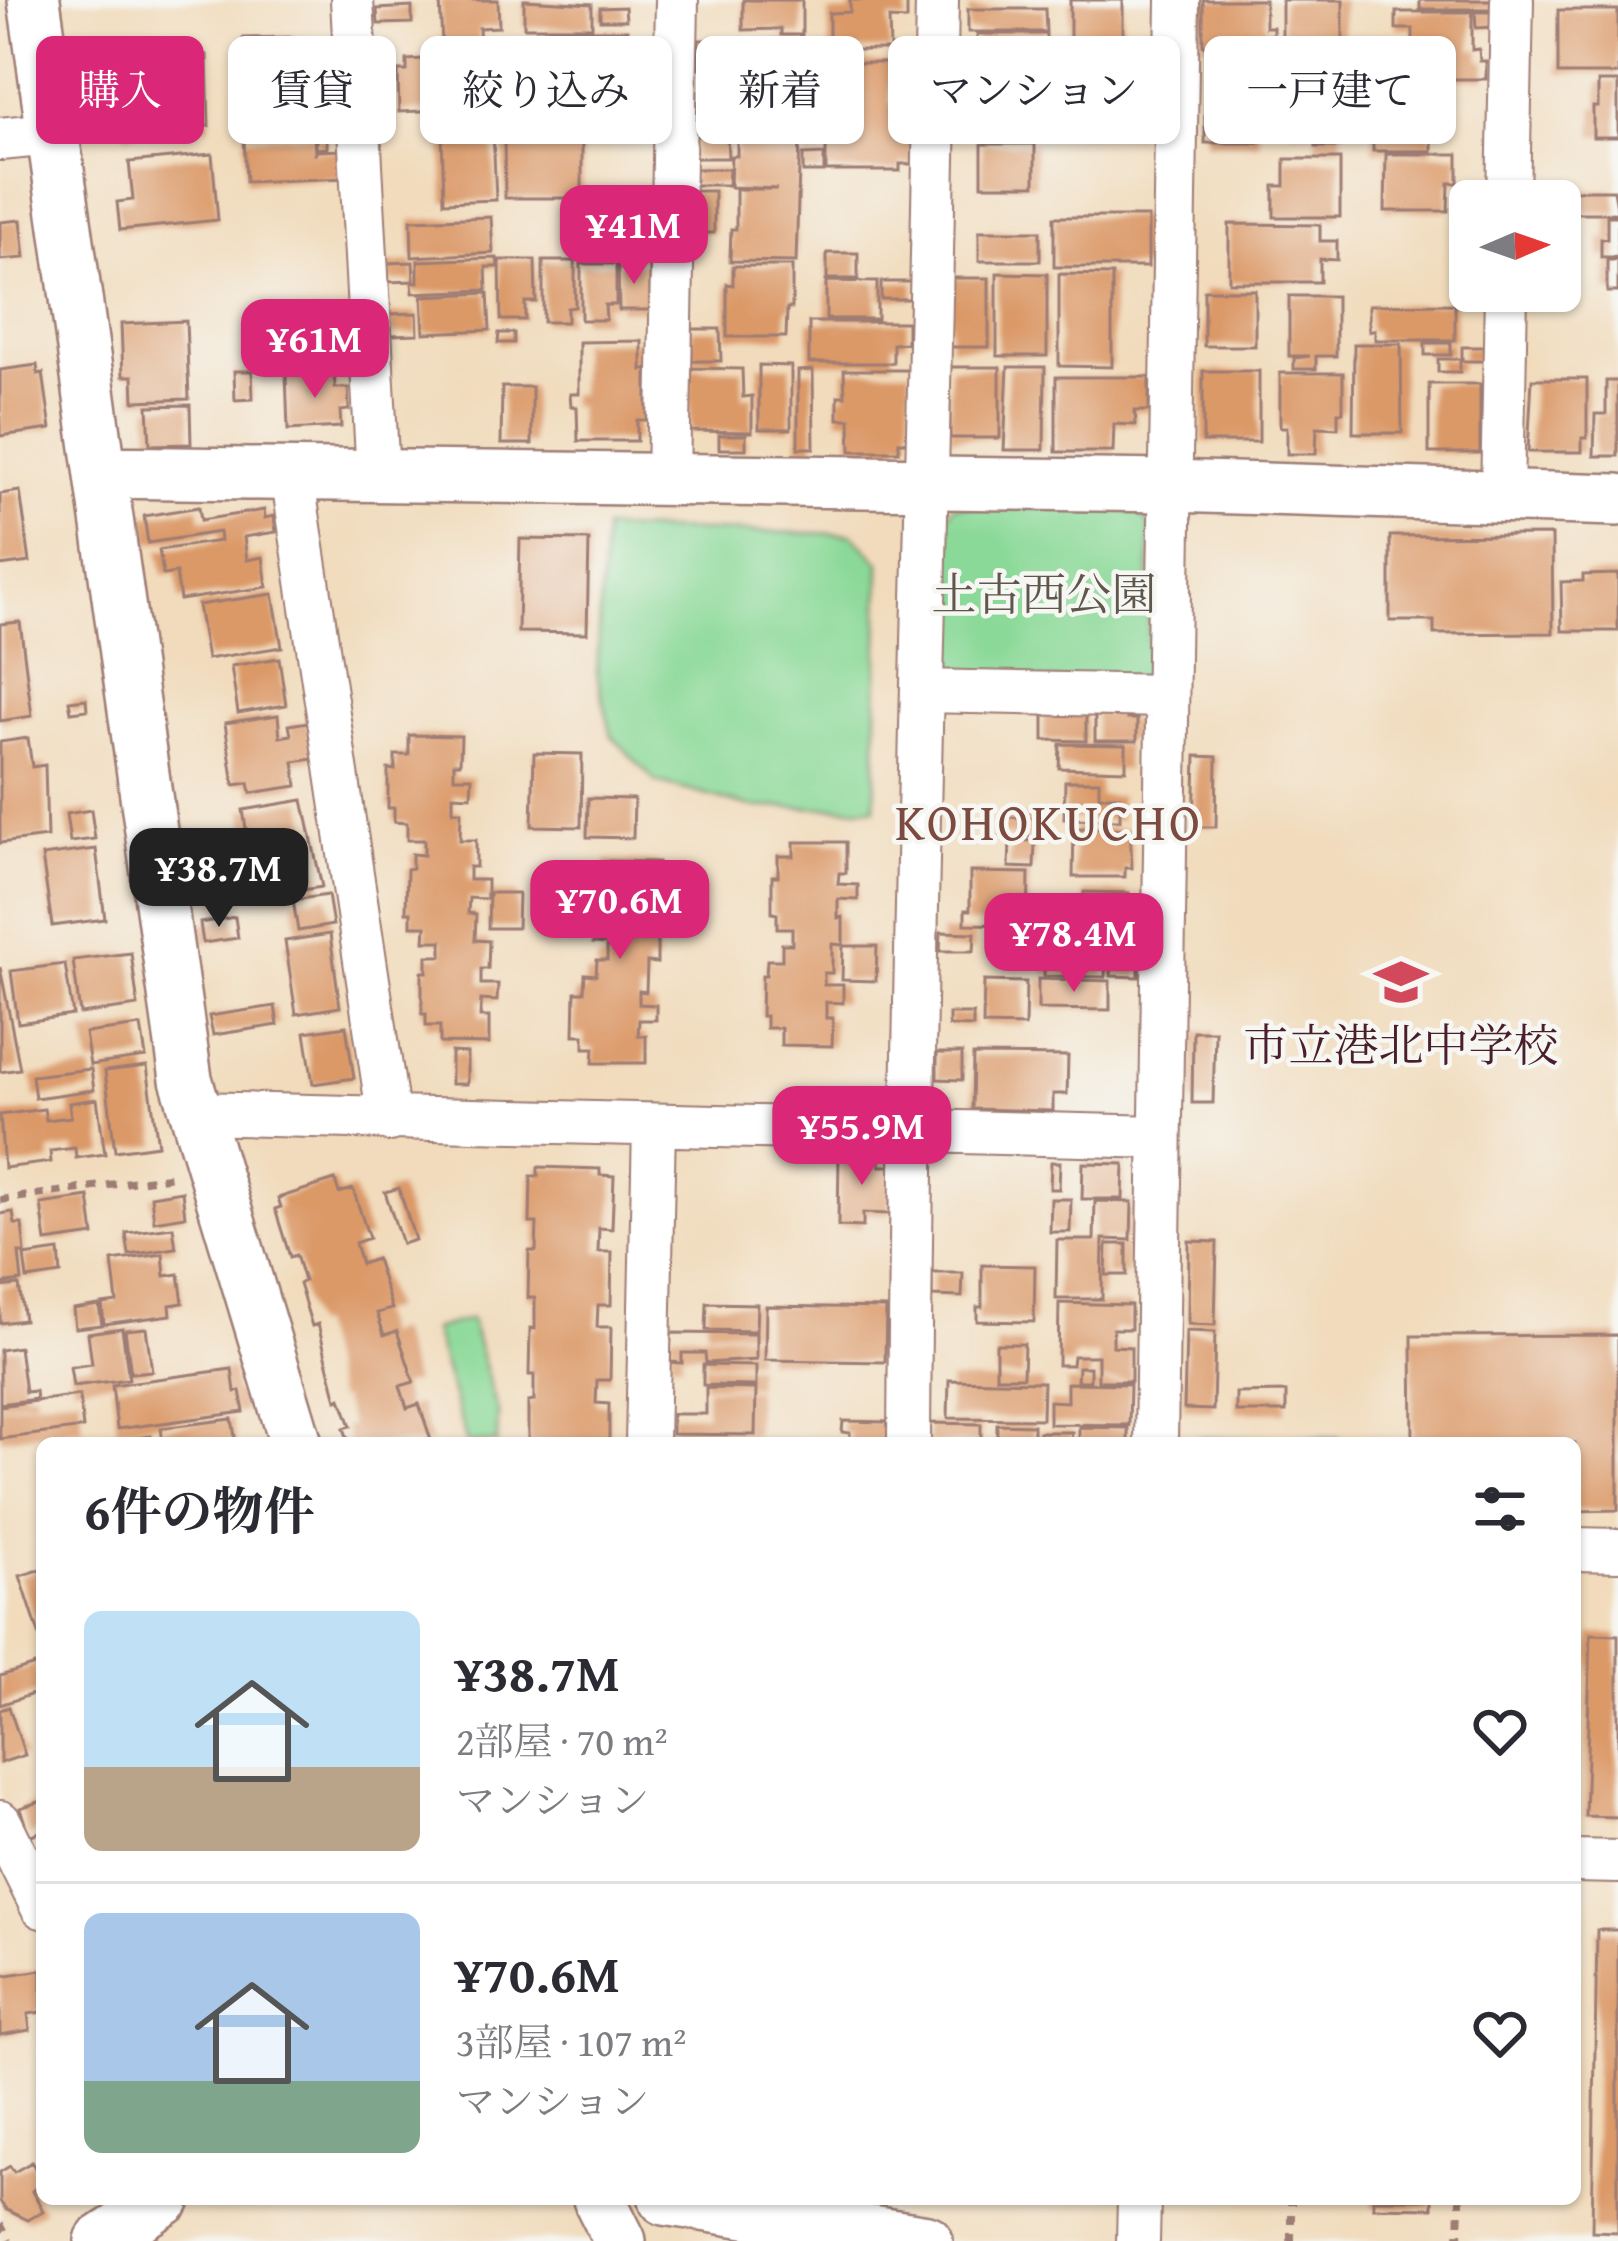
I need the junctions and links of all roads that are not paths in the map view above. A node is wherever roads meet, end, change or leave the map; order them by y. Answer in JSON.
{"nodes":[{"id":1,"x":34,"y":0,"type":"edge"},
{"id":2,"x":352,"y":0,"type":"edge"},
{"id":3,"x":677,"y":0,"type":"edge"},
{"id":4,"x":937,"y":0,"type":"edge"},
{"id":5,"x":1178,"y":0,"type":"edge"},
{"id":6,"x":1512,"y":0,"type":"edge"},
{"id":7,"x":39,"y":36,"type":"edge"},
{"id":8,"x":36,"y":136,"type":"edge"},
{"id":9,"x":0,"y":139,"type":"edge"},
{"id":10,"x":53,"y":144,"type":"edge"},
{"id":11,"x":1508,"y":180,"type":"edge"},
{"id":12,"x":1506,"y":312,"type":"edge"},
{"id":13,"x":100,"y":472,"type":"junction"},
{"id":14,"x":292,"y":474,"type":"junction"},
{"id":15,"x":377,"y":476,"type":"junction"},
{"id":16,"x":668,"y":479,"type":"junction"},
{"id":17,"x":929,"y":483,"type":"junction"},
{"id":18,"x":1170,"y":487,"type":"junction"},
{"id":19,"x":1502,"y":497,"type":"junction"},
{"id":20,"x":1618,"y":500,"type":"edge"},
{"id":21,"x":923,"y":692,"type":"junction"},
{"id":22,"x":1167,"y":696,"type":"junction"},
{"id":23,"x":195,"y":1114,"type":"junction"},
{"id":24,"x":389,"y":1120,"type":"junction"},
{"id":25,"x":654,"y":1126,"type":"junction"},
{"id":26,"x":911,"y":1131,"type":"junction"},
{"id":27,"x":1160,"y":1136,"type":"junction"},
{"id":28,"x":294,"y":1437,"type":"edge"},
{"id":29,"x":647,"y":1437,"type":"edge"},
{"id":30,"x":908,"y":1437,"type":"edge"},
{"id":31,"x":1156,"y":1437,"type":"edge"},
{"id":32,"x":1581,"y":1549,"type":"edge"},
{"id":33,"x":1618,"y":1550,"type":"edge"},
{"id":34,"x":0,"y":1822,"type":"edge"},
{"id":35,"x":1581,"y":1861,"type":"edge"},
{"id":36,"x":1618,"y":1862,"type":"edge"},
{"id":37,"x":36,"y":1895,"type":"edge"},
{"id":38,"x":156,"y":2205,"type":"edge"},
{"id":39,"x":602,"y":2205,"type":"edge"},
{"id":40,"x":702,"y":2205,"type":"edge"},
{"id":41,"x":1139,"y":2205,"type":"edge"},
{"id":42,"x":100,"y":2241,"type":"edge"},
{"id":43,"x":620,"y":2241,"type":"edge"},
{"id":44,"x":927,"y":2241,"type":"edge"},
{"id":45,"x":1138,"y":2241,"type":"edge"}],
"edges":[{"from":1,"to":7,"type":"street"},
{"from":2,"to":15,"type":"street"},
{"from":3,"to":16,"type":"street"},
{"from":4,"to":17,"type":"street"},
{"from":5,"to":18,"type":"street"},
{"from":6,"to":11,"type":"street"},
{"from":8,"to":9,"type":"street"},
{"from":10,"to":13,"type":"street"},
{"from":12,"to":19,"type":"street"},
{"from":13,"to":14,"type":"street"},
{"from":13,"to":23,"type":"street"},
{"from":14,"to":15,"type":"street"},
{"from":14,"to":24,"type":"street"},
{"from":15,"to":16,"type":"street"},
{"from":16,"to":17,"type":"street"},
{"from":17,"to":18,"type":"street"},
{"from":17,"to":21,"type":"street"},
{"from":18,"to":19,"type":"street"},
{"from":18,"to":22,"type":"street"},
{"from":19,"to":20,"type":"street"},
{"from":21,"to":22,"type":"street"},
{"from":21,"to":26,"type":"street"},
{"from":22,"to":27,"type":"street"},
{"from":23,"to":24,"type":"street"},
{"from":23,"to":28,"type":"street"},
{"from":24,"to":25,"type":"street"},
{"from":25,"to":26,"type":"street"},
{"from":25,"to":29,"type":"street"},
{"from":26,"to":27,"type":"street"},
{"from":26,"to":30,"type":"street"},
{"from":27,"to":31,"type":"street"},
{"from":32,"to":33,"type":"street"},
{"from":34,"to":37,"type":"street"},
{"from":35,"to":36,"type":"street"},
{"from":38,"to":42,"type":"street"},
{"from":39,"to":43,"type":"street"},
{"from":40,"to":44,"type":"street"},
{"from":41,"to":45,"type":"street"}]}
